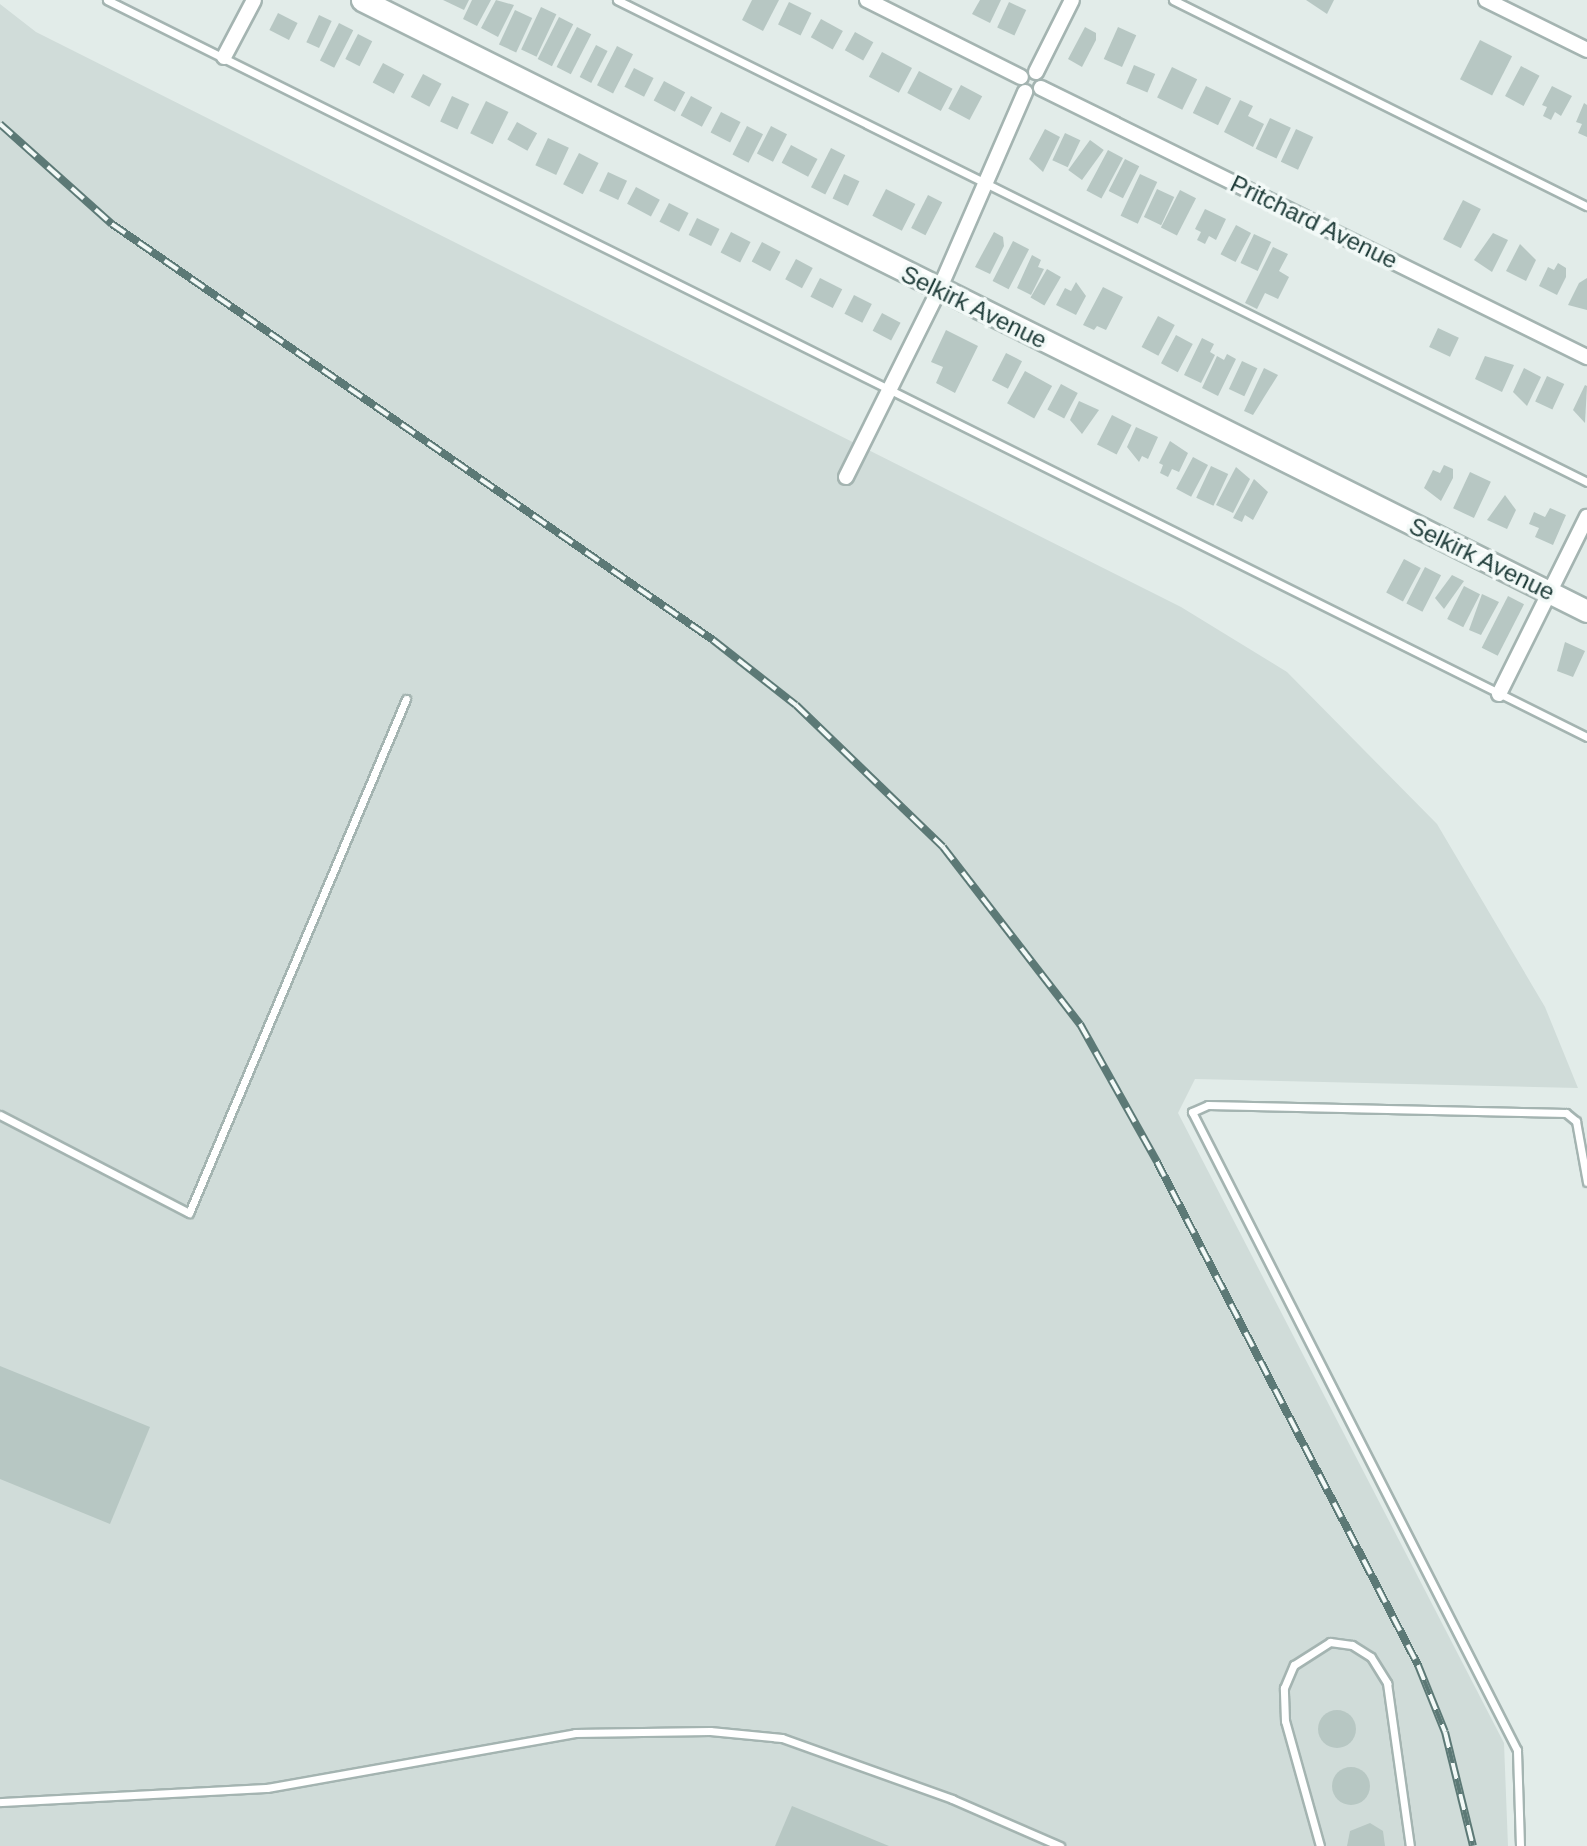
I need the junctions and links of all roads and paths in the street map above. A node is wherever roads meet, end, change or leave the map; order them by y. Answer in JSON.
{"nodes":[{"id":1,"x":107,"y":0,"type":"edge"},
{"id":2,"x":254,"y":0,"type":"edge"},
{"id":3,"x":362,"y":0,"type":"edge"},
{"id":4,"x":617,"y":0,"type":"edge"},
{"id":5,"x":867,"y":0,"type":"edge"},
{"id":6,"x":1072,"y":0,"type":"edge"},
{"id":7,"x":1173,"y":0,"type":"edge"},
{"id":8,"x":1486,"y":0,"type":"edge"},
{"id":9,"x":1587,"y":50,"type":"edge"},
{"id":10,"x":224,"y":57,"type":"junction"},
{"id":11,"x":1036,"y":72,"type":"junction"},
{"id":12,"x":1021,"y":77,"type":"junction"},
{"id":13,"x":1041,"y":88,"type":"junction"},
{"id":14,"x":1025,"y":92,"type":"junction"},
{"id":15,"x":987,"y":182,"type":"junction"},
{"id":16,"x":1587,"y":206,"type":"edge"},
{"id":17,"x":939,"y":290,"type":"junction"},
{"id":18,"x":1587,"y":357,"type":"edge"},
{"id":19,"x":889,"y":390,"type":"junction"},
{"id":20,"x":846,"y":477,"type":"dead end"},
{"id":21,"x":1587,"y":482,"type":"edge"},
{"id":22,"x":1587,"y":517,"type":"edge"},
{"id":23,"x":1549,"y":593,"type":"junction"},
{"id":24,"x":1587,"y":611,"type":"edge"},
{"id":25,"x":1499,"y":694,"type":"junction"},
{"id":26,"x":406,"y":699,"type":"dead end"},
{"id":27,"x":1587,"y":737,"type":"edge"},
{"id":28,"x":0,"y":1115,"type":"edge"},
{"id":29,"x":1587,"y":1182,"type":"edge"},
{"id":30,"x":0,"y":1802,"type":"edge"},
{"id":31,"x":1060,"y":1846,"type":"edge"},
{"id":32,"x":1320,"y":1846,"type":"edge"},
{"id":33,"x":1410,"y":1846,"type":"edge"},
{"id":34,"x":1520,"y":1846,"type":"edge"}],
"edges":[{"from":1,"to":10,"type":"lane"},
{"from":2,"to":10,"type":"street"},
{"from":3,"to":17,"type":"street","name":"Selkirk Avenue"},
{"from":4,"to":15,"type":"lane"},
{"from":5,"to":12,"type":"street"},
{"from":6,"to":11,"type":"street"},
{"from":7,"to":16,"type":"lane"},
{"from":8,"to":9,"type":"street"},
{"from":10,"to":19,"type":"lane"},
{"from":11,"to":12,"type":"street"},
{"from":11,"to":13,"type":"street"},
{"from":12,"to":14,"type":"street"},
{"from":13,"to":14,"type":"street"},
{"from":13,"to":18,"type":"street","name":"Pritchard Avenue"},
{"from":14,"to":15,"type":"street"},
{"from":15,"to":17,"type":"street"},
{"from":15,"to":21,"type":"lane"},
{"from":17,"to":19,"type":"street"},
{"from":17,"to":23,"type":"street","name":"Selkirk Avenue"},
{"from":19,"to":20,"type":"street"},
{"from":19,"to":25,"type":"lane"},
{"from":22,"to":23,"type":"street"},
{"from":23,"to":24,"type":"street","name":"Selkirk Avenue"},
{"from":23,"to":25,"type":"street"},
{"from":25,"to":27,"type":"lane"},
{"from":26,"to":28,"type":"lane"},
{"from":29,"to":34,"type":"lane"},
{"from":30,"to":31,"type":"lane"},
{"from":32,"to":33,"type":"lane"}]}
